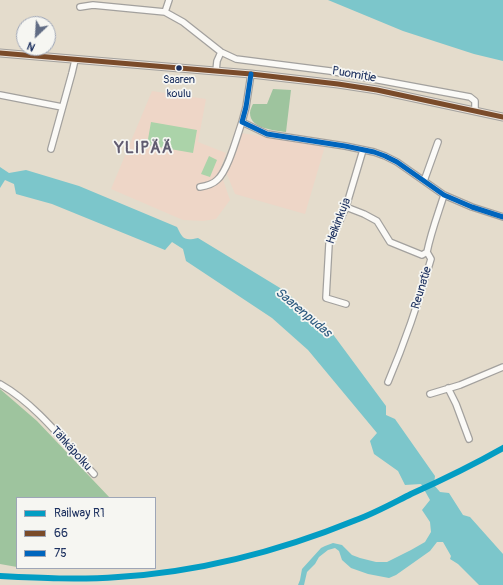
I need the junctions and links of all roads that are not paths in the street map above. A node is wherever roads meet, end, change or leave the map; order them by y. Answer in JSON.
{"nodes":[{"id":1,"x":169,"y":0,"type":"edge"},
{"id":2,"x":94,"y":2,"type":"edge"},
{"id":3,"x":80,"y":7,"type":"dead end"},
{"id":4,"x":165,"y":12,"type":"junction"},
{"id":5,"x":221,"y":52,"type":"junction"},
{"id":6,"x":0,"y":53,"type":"edge"},
{"id":7,"x":74,"y":60,"type":"junction"},
{"id":8,"x":216,"y":71,"type":"junction"},
{"id":9,"x":251,"y":74,"type":"junction"},
{"id":10,"x":0,"y":95,"type":"edge"},
{"id":11,"x":62,"y":108,"type":"junction"},
{"id":12,"x":475,"y":111,"type":"junction"},
{"id":13,"x":503,"y":117,"type":"edge"},
{"id":14,"x":242,"y":122,"type":"junction"},
{"id":15,"x":438,"y":142,"type":"dead end"},
{"id":16,"x":51,"y":149,"type":"dead end"},
{"id":17,"x":363,"y":150,"type":"junction"},
{"id":18,"x":424,"y":181,"type":"junction"},
{"id":19,"x":200,"y":187,"type":"dead end"},
{"id":20,"x":444,"y":195,"type":"junction"},
{"id":21,"x":346,"y":207,"type":"junction"},
{"id":22,"x":503,"y":217,"type":"edge"},
{"id":23,"x":427,"y":252,"type":"junction"},
{"id":24,"x":346,"y":304,"type":"dead end"},
{"id":25,"x":503,"y":367,"type":"edge"},
{"id":26,"x":388,"y":382,"type":"dead end"},
{"id":27,"x":0,"y":384,"type":"edge"},
{"id":28,"x":448,"y":388,"type":"junction"},
{"id":29,"x":430,"y":394,"type":"dead end"},
{"id":30,"x":469,"y":439,"type":"dead end"},
{"id":31,"x":94,"y":474,"type":"dead end"}],
"edges":[{"from":1,"to":4,"type":"street"},
{"from":2,"to":3,"type":"street","name":"Puomitie"},
{"from":2,"to":4,"type":"street","name":"Puomitie"},
{"from":4,"to":5,"type":"street","name":"Puomitie"},
{"from":5,"to":8,"type":"street"},
{"from":5,"to":12,"type":"street","name":"Puomitie"},
{"from":6,"to":7,"type":"main road"},
{"from":7,"to":8,"type":"main road"},
{"from":7,"to":11,"type":"street"},
{"from":8,"to":9,"type":"main road"},
{"from":9,"to":12,"type":"main road"},
{"from":9,"to":14,"type":"street"},
{"from":10,"to":11,"type":"street"},
{"from":11,"to":16,"type":"street"},
{"from":12,"to":13,"type":"main road"},
{"from":14,"to":17,"type":"street"},
{"from":14,"to":19,"type":"street"},
{"from":15,"to":18,"type":"street"},
{"from":17,"to":18,"type":"street"},
{"from":17,"to":21,"type":"street","name":"Heikinkuja"},
{"from":18,"to":20,"type":"street"},
{"from":20,"to":22,"type":"street"},
{"from":20,"to":23,"type":"street","name":"Reunatie"},
{"from":21,"to":23,"type":"street"},
{"from":21,"to":24,"type":"street","name":"Heikinkuja"},
{"from":23,"to":26,"type":"street","name":"Reunatie"},
{"from":25,"to":28,"type":"street"},
{"from":27,"to":31,"type":"street","name":"Tähkäpolku"},
{"from":28,"to":29,"type":"street"},
{"from":28,"to":30,"type":"street"}]}
